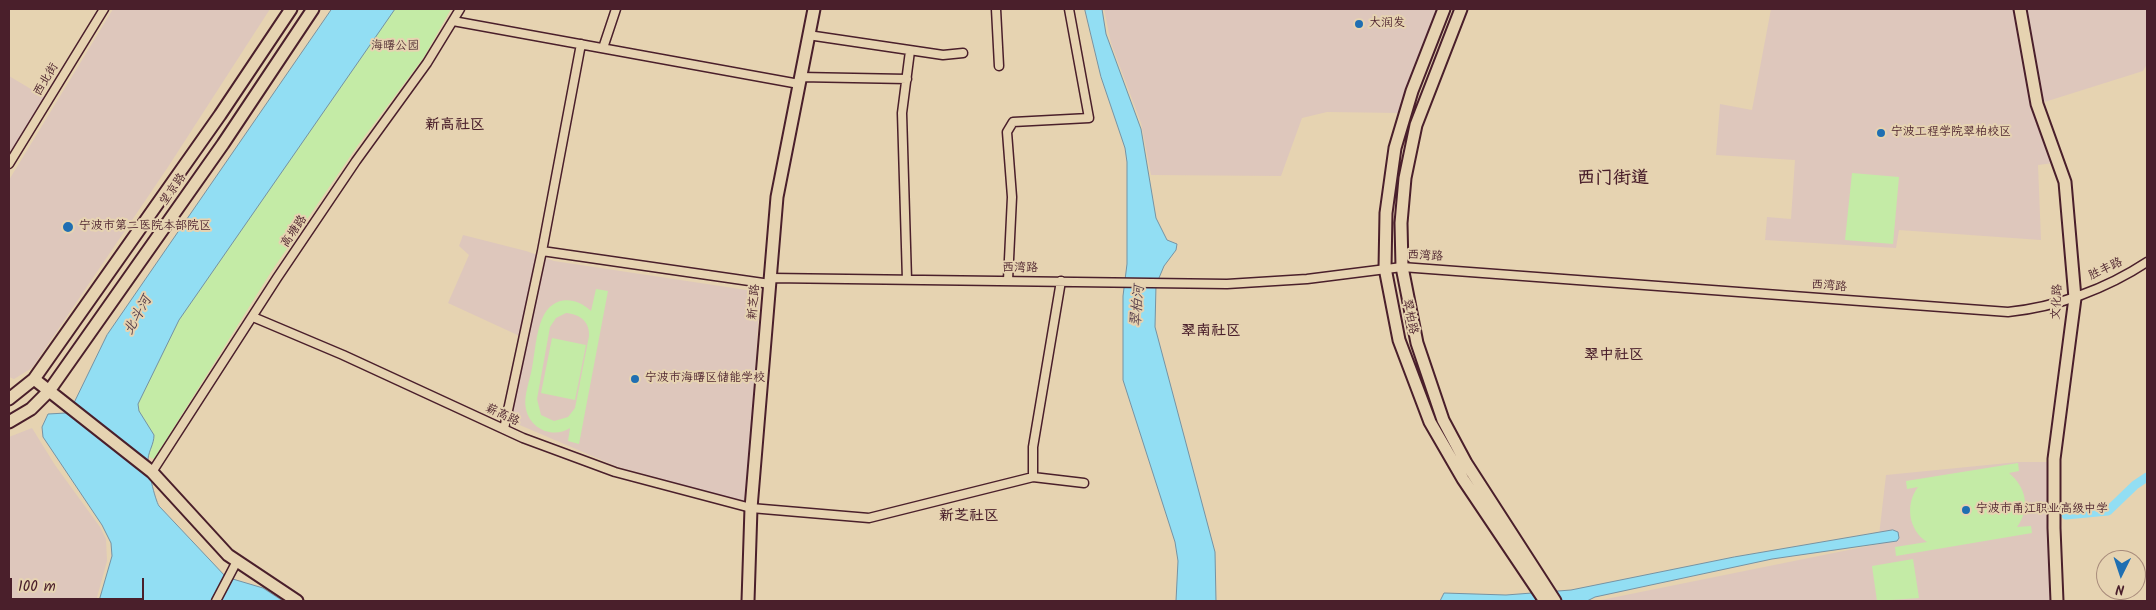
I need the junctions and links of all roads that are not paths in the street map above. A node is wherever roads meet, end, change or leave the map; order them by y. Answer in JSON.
{"nodes":[{"id":1,"x":104,"y":9,"type":"edge"},
{"id":2,"x":291,"y":9,"type":"edge"},
{"id":3,"x":313,"y":9,"type":"edge"},
{"id":4,"x":460,"y":9,"type":"edge"},
{"id":5,"x":616,"y":9,"type":"edge"},
{"id":6,"x":814,"y":9,"type":"edge"},
{"id":7,"x":996,"y":9,"type":"edge"},
{"id":8,"x":1069,"y":9,"type":"edge"},
{"id":9,"x":1444,"y":9,"type":"edge"},
{"id":10,"x":1461,"y":9,"type":"edge"},
{"id":11,"x":2020,"y":9,"type":"edge"},
{"id":12,"x":453,"y":20,"type":"junction"},
{"id":13,"x":808,"y":35,"type":"junction"},
{"id":14,"x":581,"y":44,"type":"junction"},
{"id":15,"x":603,"y":48,"type":"junction"},
{"id":16,"x":910,"y":51,"type":"junction"},
{"id":17,"x":963,"y":53,"type":"dead end"},
{"id":18,"x":999,"y":66,"type":"dead end"},
{"id":19,"x":906,"y":79,"type":"junction"},
{"id":20,"x":799,"y":80,"type":"junction"},
{"id":21,"x":9,"y":164,"type":"edge"},
{"id":22,"x":542,"y":251,"type":"junction"},
{"id":23,"x":2147,"y":262,"type":"edge"},
{"id":24,"x":1402,"y":267,"type":"junction"},
{"id":25,"x":1385,"y":268,"type":"junction"},
{"id":26,"x":907,"y":280,"type":"junction"},
{"id":27,"x":1008,"y":280,"type":"junction"},
{"id":28,"x":771,"y":281,"type":"junction"},
{"id":29,"x":1061,"y":281,"type":"junction"},
{"id":30,"x":2075,"y":298,"type":"junction"},
{"id":31,"x":253,"y":317,"type":"junction"},
{"id":32,"x":34,"y":379,"type":"junction"},
{"id":33,"x":49,"y":391,"type":"junction"},
{"id":34,"x":9,"y":399,"type":"edge"},
{"id":35,"x":9,"y":422,"type":"edge"},
{"id":36,"x":504,"y":430,"type":"junction"},
{"id":37,"x":152,"y":472,"type":"junction"},
{"id":38,"x":1033,"y":476,"type":"junction"},
{"id":39,"x":1084,"y":483,"type":"dead end"},
{"id":40,"x":751,"y":508,"type":"junction"},
{"id":41,"x":237,"y":561,"type":"junction"},
{"id":42,"x":1528,"y":567,"type":"junction"},
{"id":43,"x":216,"y":601,"type":"edge"},
{"id":44,"x":297,"y":601,"type":"edge"},
{"id":45,"x":748,"y":601,"type":"edge"},
{"id":46,"x":1545,"y":601,"type":"edge"},
{"id":47,"x":1555,"y":601,"type":"edge"},
{"id":48,"x":2057,"y":601,"type":"edge"}],
"edges":[{"from":1,"to":21,"type":"street","name":"西北街"},
{"from":2,"to":32,"type":"main road","name":"望京路"},
{"from":3,"to":33,"type":"main road","name":"望京路"},
{"from":4,"to":12,"type":"street","name":"高塘路"},
{"from":5,"to":15,"type":"street"},
{"from":6,"to":13,"type":"main road","name":"新芝路"},
{"from":7,"to":18,"type":"street"},
{"from":8,"to":27,"type":"street"},
{"from":9,"to":25,"type":"main road","name":"翠柏路"},
{"from":10,"to":24,"type":"main road","name":"翠柏路"},
{"from":11,"to":30,"type":"main road","name":"文化路"},
{"from":12,"to":14,"type":"street"},
{"from":12,"to":31,"type":"street","name":"高塘路"},
{"from":13,"to":16,"type":"street"},
{"from":13,"to":20,"type":"main road","name":"新芝路"},
{"from":14,"to":15,"type":"street"},
{"from":14,"to":22,"type":"street"},
{"from":15,"to":20,"type":"street"},
{"from":16,"to":17,"type":"street"},
{"from":16,"to":19,"type":"street"},
{"from":19,"to":20,"type":"street"},
{"from":19,"to":26,"type":"street"},
{"from":20,"to":28,"type":"main road","name":"新芝路"},
{"from":22,"to":28,"type":"street","name":"西湾路"},
{"from":22,"to":36,"type":"street"},
{"from":23,"to":30,"type":"street","name":"胜丰路"},
{"from":24,"to":25,"type":"street","name":"西湾路"},
{"from":24,"to":30,"type":"street","name":"西湾路"},
{"from":24,"to":42,"type":"main road","name":"翠柏路"},
{"from":25,"to":29,"type":"street","name":"西湾路"},
{"from":25,"to":42,"type":"main road","name":"翠柏路"},
{"from":26,"to":27,"type":"street","name":"西湾路"},
{"from":26,"to":28,"type":"street","name":"西湾路"},
{"from":27,"to":29,"type":"street","name":"西湾路"},
{"from":28,"to":40,"type":"main road","name":"新芝路"},
{"from":29,"to":38,"type":"street"},
{"from":30,"to":48,"type":"main road","name":"文化路"},
{"from":31,"to":36,"type":"street","name":"薪高路"},
{"from":31,"to":37,"type":"street","name":"高塘路"},
{"from":32,"to":33,"type":"main road"},
{"from":32,"to":34,"type":"main road","name":"望京路"},
{"from":33,"to":35,"type":"main road","name":"望京路"},
{"from":33,"to":37,"type":"main road"},
{"from":36,"to":40,"type":"street","name":"薪高路"},
{"from":37,"to":41,"type":"main road"},
{"from":38,"to":39,"type":"street"},
{"from":38,"to":40,"type":"street","name":"薪高路"},
{"from":40,"to":45,"type":"main road","name":"新芝路"},
{"from":41,"to":43,"type":"street"},
{"from":41,"to":44,"type":"main road"},
{"from":42,"to":46,"type":"main road","name":"翠柏路"},
{"from":42,"to":47,"type":"main road"}]}
